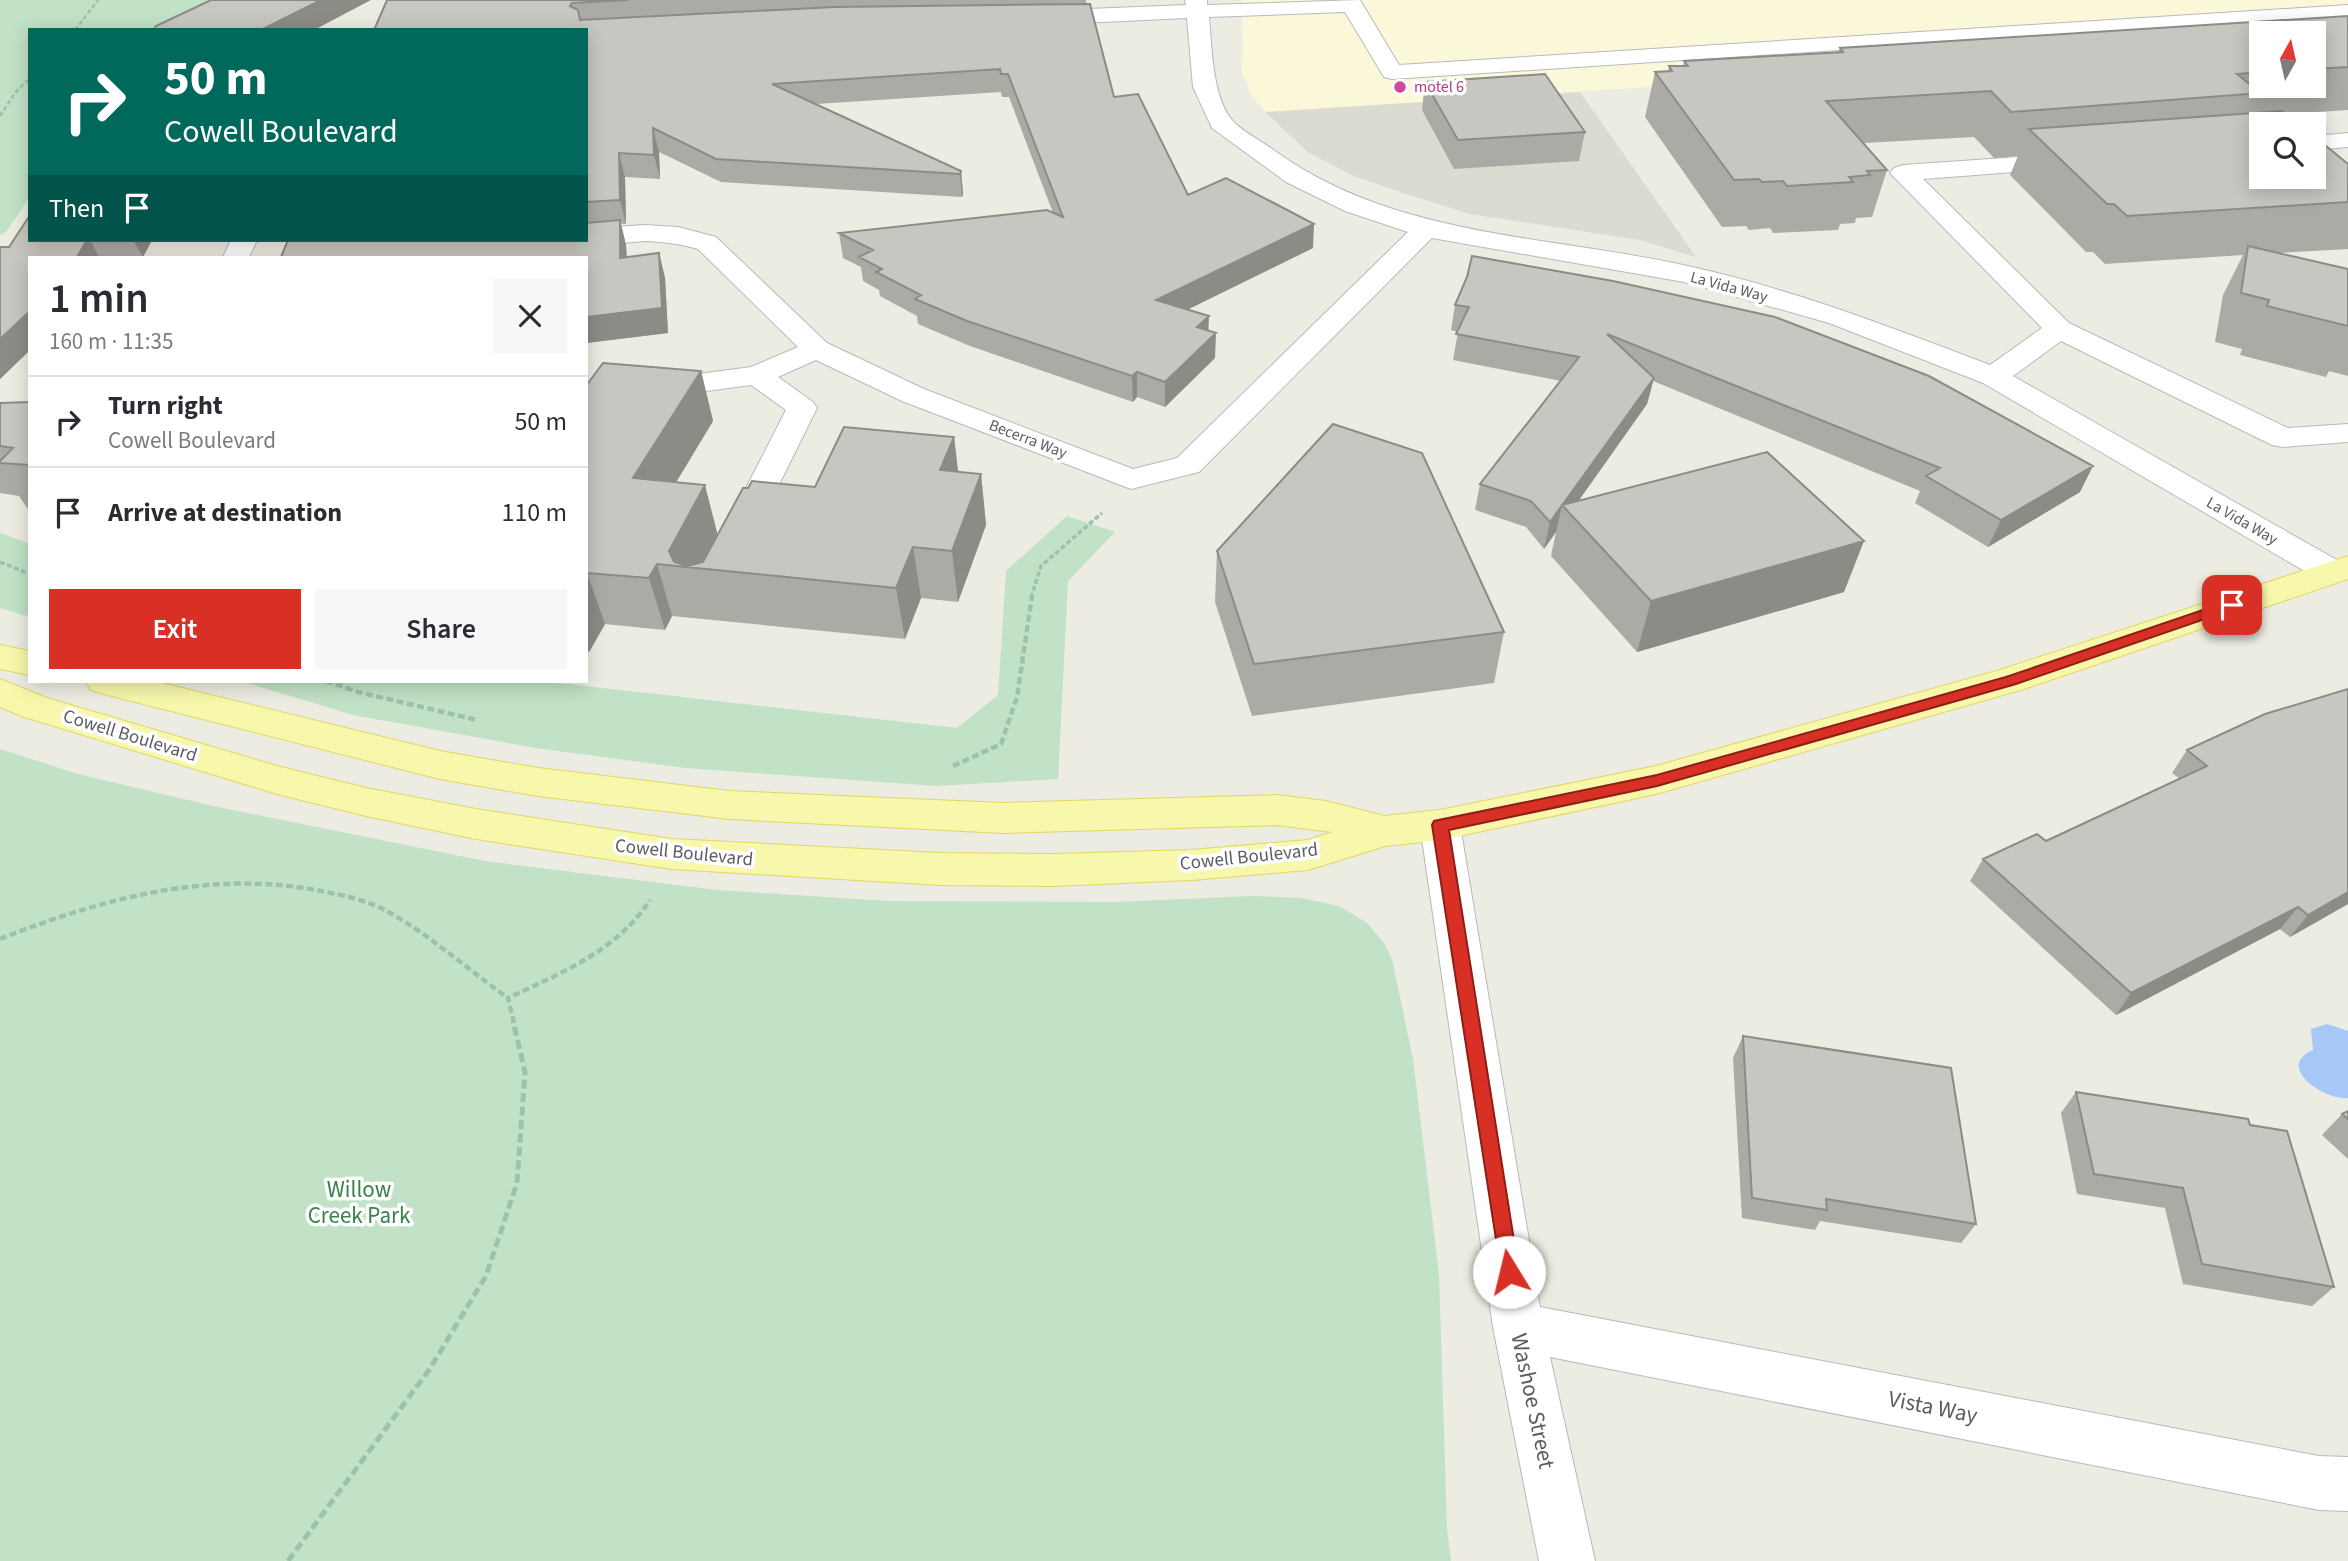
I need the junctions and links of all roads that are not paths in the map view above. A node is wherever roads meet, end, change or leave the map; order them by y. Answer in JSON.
{"nodes":[{"id":1,"x":1351,"y":3,"type":"edge"},
{"id":2,"x":1196,"y":7,"type":"edge"},
{"id":3,"x":2348,"y":11,"type":"edge"},
{"id":4,"x":1019,"y":18,"type":"edge"},
{"id":5,"x":2348,"y":140,"type":"edge"},
{"id":6,"x":2326,"y":142,"type":"edge"},
{"id":7,"x":2082,"y":160,"type":"edge"},
{"id":8,"x":1426,"y":229,"type":"junction"},
{"id":9,"x":588,"y":237,"type":"edge"},
{"id":10,"x":2059,"y":329,"type":"junction"},
{"id":11,"x":817,"y":349,"type":"junction"},
{"id":12,"x":757,"y":375,"type":"junction"},
{"id":13,"x":1993,"y":377,"type":"junction"},
{"id":14,"x":588,"y":398,"type":"edge"},
{"id":15,"x":2348,"y":433,"type":"edge"},
{"id":16,"x":728,"y":555,"type":"edge"},
{"id":17,"x":2339,"y":569,"type":"edge"},
{"id":18,"x":0,"y":657,"type":"edge"},
{"id":19,"x":28,"y":663,"type":"edge"},
{"id":20,"x":112,"y":683,"type":"edge"},
{"id":21,"x":0,"y":692,"type":"edge"},
{"id":22,"x":1440,"y":825,"type":"junction"},
{"id":23,"x":1384,"y":831,"type":"junction"},
{"id":24,"x":1518,"y":1327,"type":"junction"},
{"id":25,"x":2348,"y":1484,"type":"edge"},
{"id":26,"x":1567,"y":1561,"type":"edge"}],
"edges":[{"from":1,"to":2,"type":"street"},
{"from":1,"to":3,"type":"street"},
{"from":2,"to":4,"type":"street"},
{"from":2,"to":8,"type":"street","name":"La Vida Way"},
{"from":5,"to":6,"type":"street"},
{"from":7,"to":10,"type":"street"},
{"from":8,"to":11,"type":"street","name":"Becerra Way"},
{"from":8,"to":13,"type":"street","name":"La Vida Way"},
{"from":9,"to":11,"type":"street","name":"Becerra Way"},
{"from":10,"to":13,"type":"street"},
{"from":10,"to":15,"type":"street"},
{"from":11,"to":12,"type":"street"},
{"from":12,"to":14,"type":"street"},
{"from":12,"to":16,"type":"street"},
{"from":13,"to":17,"type":"street","name":"La Vida Way"},
{"from":17,"to":22,"type":"main road","name":"Cowell Boulevard"},
{"from":18,"to":19,"type":"main road"},
{"from":20,"to":23,"type":"main road","name":"Cowell Boulevard"},
{"from":21,"to":23,"type":"main road","name":"Cowell Boulevard"},
{"from":22,"to":23,"type":"main road","name":"Cowell Boulevard"},
{"from":22,"to":24,"type":"street","name":"Washoe Street"},
{"from":24,"to":25,"type":"street","name":"Vista Way"},
{"from":24,"to":26,"type":"street","name":"Washoe Street"}]}
